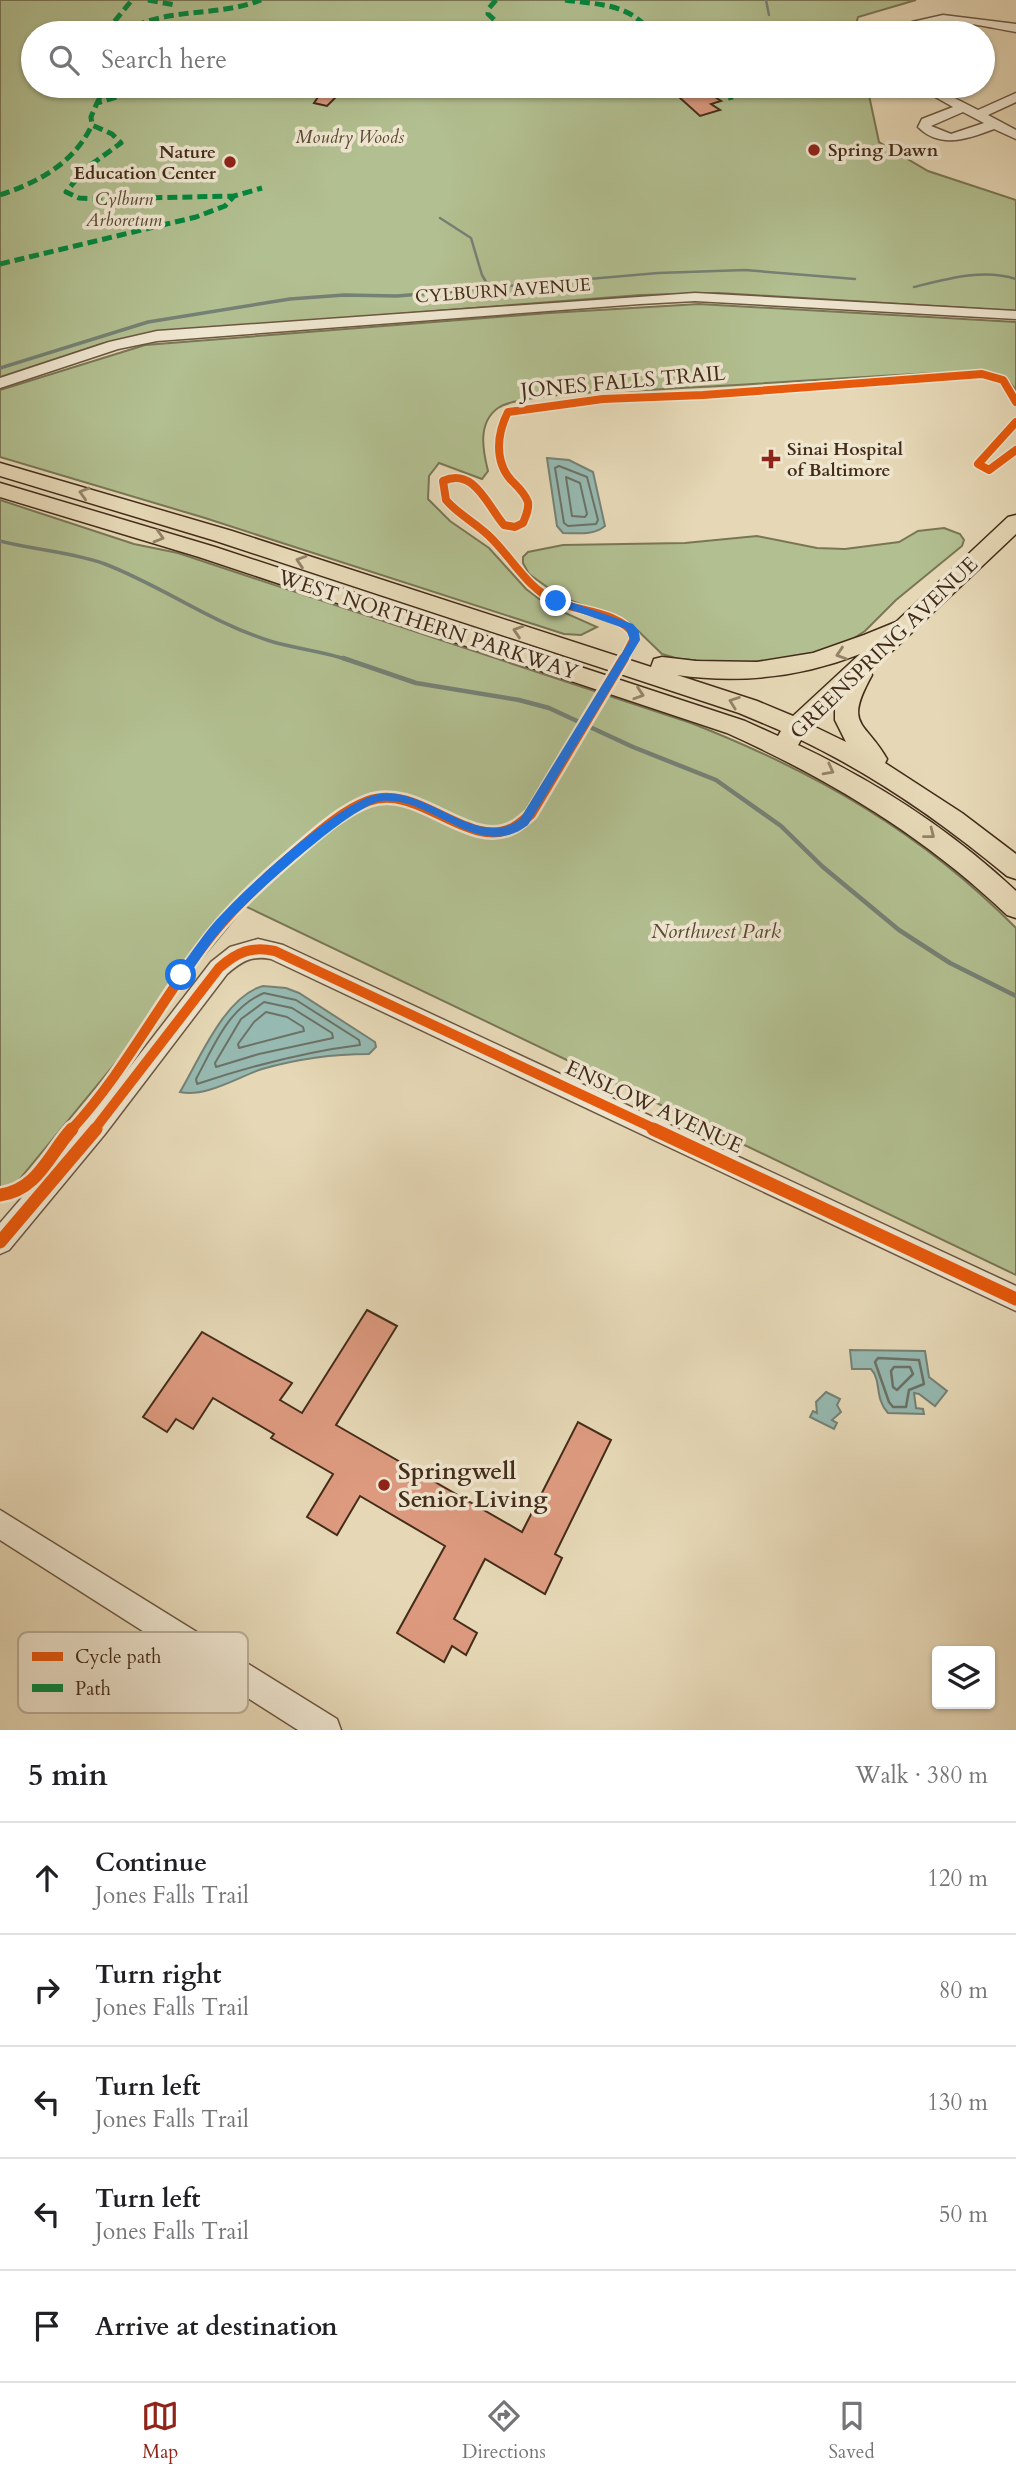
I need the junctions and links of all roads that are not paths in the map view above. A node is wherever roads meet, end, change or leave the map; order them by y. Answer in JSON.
{"nodes":[{"id":1,"x":934,"y":21,"type":"edge"},
{"id":2,"x":961,"y":21,"type":"edge"},
{"id":3,"x":995,"y":25,"type":"edge"},
{"id":4,"x":1016,"y":27,"type":"edge"},
{"id":5,"x":1016,"y":97,"type":"edge"},
{"id":6,"x":944,"y":98,"type":"edge"},
{"id":7,"x":962,"y":108,"type":"junction"},
{"id":8,"x":977,"y":116,"type":"junction"},
{"id":9,"x":993,"y":124,"type":"junction"},
{"id":10,"x":1016,"y":135,"type":"edge"},
{"id":11,"x":1016,"y":315,"type":"edge"},
{"id":12,"x":0,"y":383,"type":"edge"},
{"id":13,"x":0,"y":469,"type":"edge"},
{"id":14,"x":0,"y":490,"type":"edge"},
{"id":15,"x":1016,"y":522,"type":"edge"},
{"id":16,"x":904,"y":627,"type":"junction"},
{"id":17,"x":581,"y":652,"type":"junction"},
{"id":18,"x":869,"y":659,"type":"junction"},
{"id":19,"x":790,"y":737,"type":"junction"},
{"id":20,"x":894,"y":777,"type":"junction"},
{"id":21,"x":1016,"y":869,"type":"edge"},
{"id":22,"x":1016,"y":907,"type":"edge"},
{"id":23,"x":0,"y":1242,"type":"edge"},
{"id":24,"x":1016,"y":1299,"type":"edge"},
{"id":25,"x":0,"y":1524,"type":"edge"},
{"id":26,"x":171,"y":1632,"type":"edge"},
{"id":27,"x":248,"y":1681,"type":"edge"},
{"id":28,"x":326,"y":1730,"type":"edge"}],
"edges":[{"from":1,"to":2,"type":"street"},
{"from":3,"to":4,"type":"street"},
{"from":5,"to":8,"type":"street"},
{"from":6,"to":7,"type":"street"},
{"from":7,"to":8,"type":"street"},
{"from":7,"to":9,"type":"street"},
{"from":8,"to":9,"type":"street"},
{"from":9,"to":10,"type":"street"},
{"from":11,"to":12,"type":"street","name":"CYLBURN AVENUE"},
{"from":17,"to":13,"type":"main road","name":"WEST NORTHERN PARKWAY","one_way":true},
{"from":14,"to":19,"type":"main road","name":"WEST NORTHERN PARKWAY","one_way":true},
{"from":15,"to":16,"type":"main road","name":"GREENSPRING AVENUE"},
{"from":16,"to":17,"type":"main road","one_way":true},
{"from":16,"to":18,"type":"main road","name":"GREENSPRING AVENUE"},
{"from":19,"to":17,"type":"main road","name":"WEST NORTHERN PARKWAY","one_way":true},
{"from":18,"to":19,"type":"main road","name":"GREENSPRING AVENUE"},
{"from":18,"to":20,"type":"main road"},
{"from":19,"to":20,"type":"main road","name":"WEST NORTHERN PARKWAY"},
{"from":19,"to":22,"type":"main road","name":"WEST NORTHERN PARKWAY","one_way":true},
{"from":20,"to":21,"type":"main road","name":"WEST NORTHERN PARKWAY"},
{"from":23,"to":24,"type":"street","name":"ENSLOW AVENUE"},
{"from":25,"to":26,"type":"street"},
{"from":27,"to":28,"type":"street"}]}
